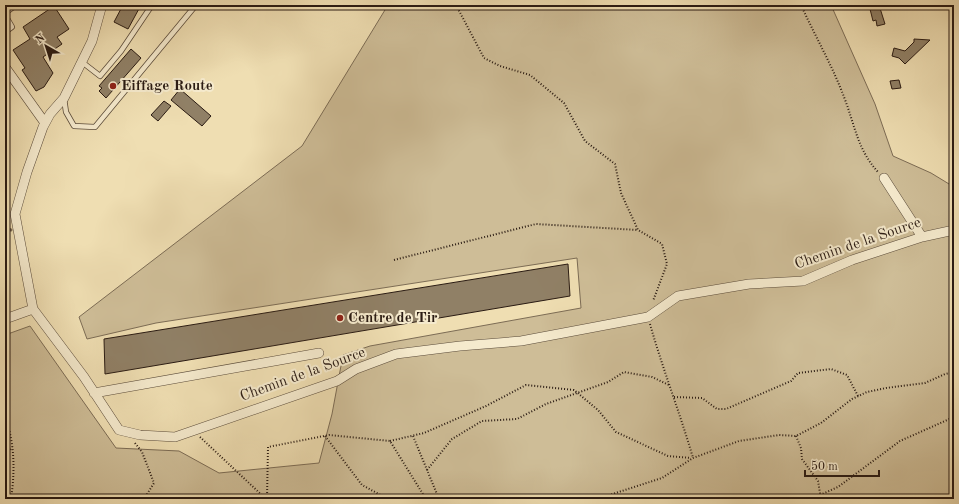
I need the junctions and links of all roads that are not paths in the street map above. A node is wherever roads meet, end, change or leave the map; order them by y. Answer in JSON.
{"nodes":[{"id":1,"x":16,"y":5,"type":"edge"},
{"id":2,"x":102,"y":5,"type":"edge"},
{"id":3,"x":152,"y":5,"type":"edge"},
{"id":4,"x":196,"y":5,"type":"edge"},
{"id":5,"x":5,"y":14,"type":"edge"},
{"id":6,"x":5,"y":32,"type":"edge"},
{"id":7,"x":82,"y":62,"type":"junction"},
{"id":8,"x":5,"y":67,"type":"edge"},
{"id":9,"x":8,"y":81,"type":"edge"},
{"id":10,"x":64,"y":98,"type":"junction"},
{"id":11,"x":45,"y":124,"type":"junction"},
{"id":12,"x":884,"y":178,"type":"road end"},
{"id":13,"x":954,"y":230,"type":"edge"},
{"id":14,"x":922,"y":237,"type":"junction"},
{"id":15,"x":33,"y":309,"type":"junction"},
{"id":16,"x":5,"y":319,"type":"edge"},
{"id":17,"x":319,"y":353,"type":"dead end"},
{"id":18,"x":94,"y":393,"type":"junction"}],
"edges":[{"from":1,"to":5,"type":"lane"},
{"from":2,"to":7,"type":"street"},
{"from":3,"to":7,"type":"lane"},
{"from":4,"to":10,"type":"lane"},
{"from":5,"to":6,"type":"lane"},
{"from":7,"to":10,"type":"street"},
{"from":8,"to":9,"type":"street"},
{"from":9,"to":11,"type":"street"},
{"from":10,"to":11,"type":"street"},
{"from":11,"to":15,"type":"street"},
{"from":12,"to":14,"type":"street"},
{"from":13,"to":14,"type":"street","name":"Chemin de la Source"},
{"from":14,"to":18,"type":"street","name":"Chemin de la Source"},
{"from":15,"to":16,"type":"street"},
{"from":15,"to":18,"type":"street"},
{"from":17,"to":18,"type":"street"}]}
